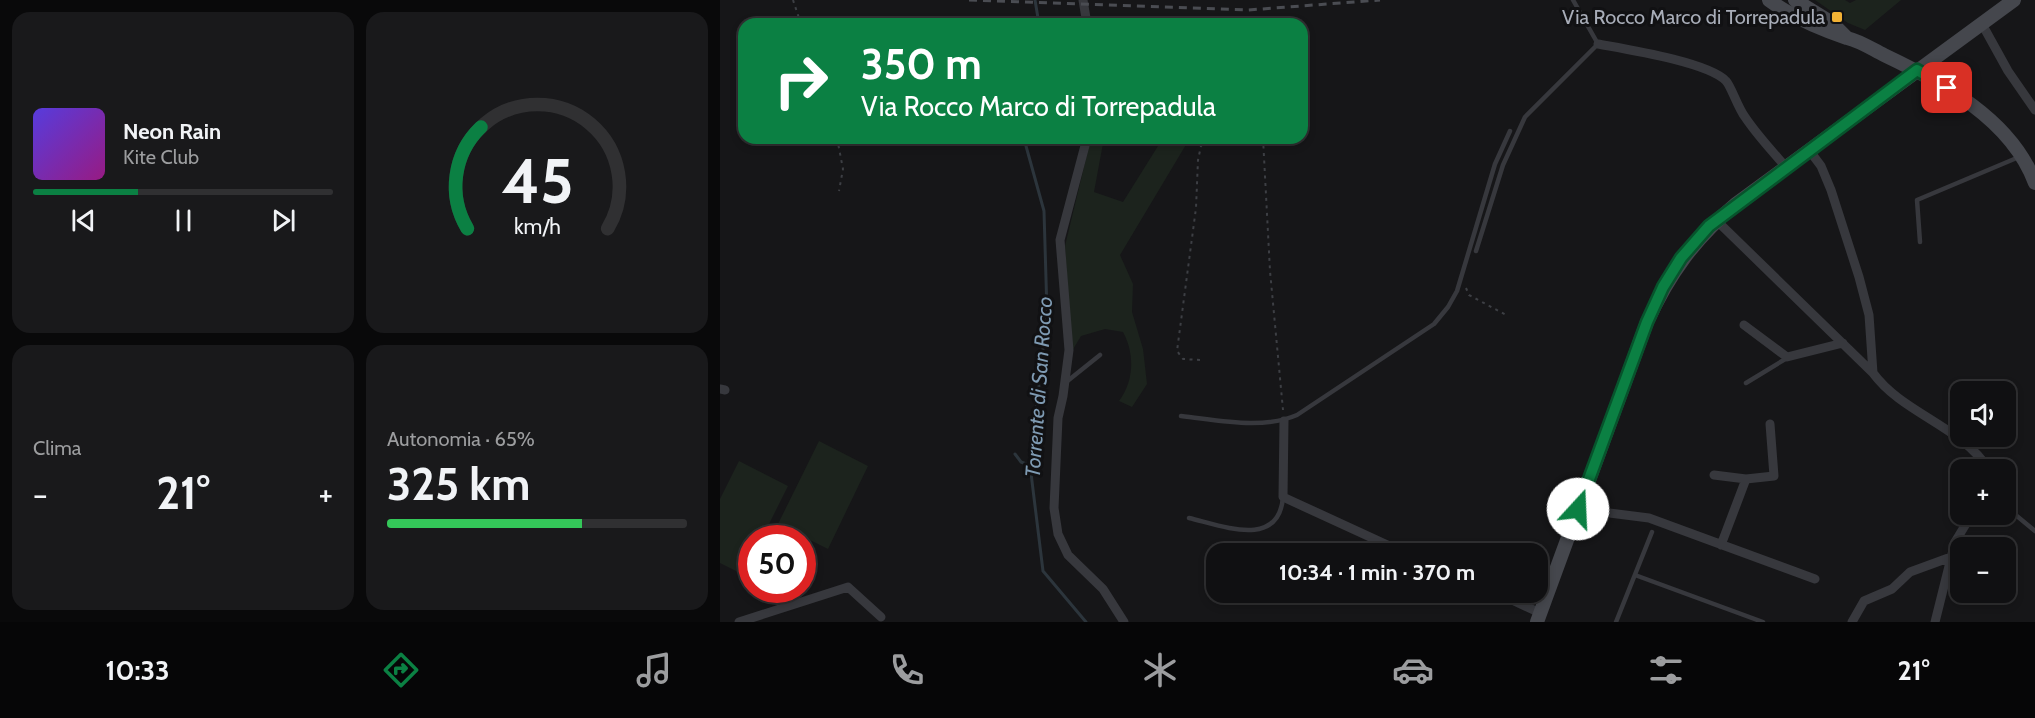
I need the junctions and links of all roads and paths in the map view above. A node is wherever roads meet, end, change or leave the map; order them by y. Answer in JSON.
{"nodes":[{"id":1,"x":793,"y":0,"type":"edge"},
{"id":2,"x":1083,"y":0,"type":"edge"},
{"id":3,"x":1573,"y":0,"type":"edge"},
{"id":4,"x":1769,"y":0,"type":"edge"},
{"id":5,"x":1795,"y":0,"type":"edge"},
{"id":6,"x":2014,"y":0,"type":"edge"},
{"id":7,"x":799,"y":18,"type":"edge"},
{"id":8,"x":1086,"y":18,"type":"edge"},
{"id":9,"x":1982,"y":24,"type":"junction"},
{"id":10,"x":1846,"y":37,"type":"junction"},
{"id":11,"x":1598,"y":44,"type":"junction"},
{"id":12,"x":1917,"y":70,"type":"junction"},
{"id":13,"x":2034,"y":107,"type":"edge"},
{"id":14,"x":1510,"y":131,"type":"dead end"},
{"id":15,"x":838,"y":144,"type":"edge"},
{"id":16,"x":1085,"y":144,"type":"edge"},
{"id":17,"x":1203,"y":144,"type":"edge"},
{"id":18,"x":1263,"y":144,"type":"edge"},
{"id":19,"x":1809,"y":150,"type":"junction"},
{"id":20,"x":2022,"y":155,"type":"junction"},
{"id":21,"x":1786,"y":167,"type":"junction"},
{"id":22,"x":2035,"y":183,"type":"edge"},
{"id":23,"x":839,"y":191,"type":"dead end"},
{"id":24,"x":1716,"y":220,"type":"junction"},
{"id":25,"x":1920,"y":242,"type":"dead end"},
{"id":26,"x":1476,"y":251,"type":"dead end"},
{"id":27,"x":1467,"y":281,"type":"dead end"},
{"id":28,"x":1508,"y":316,"type":"dead end"},
{"id":29,"x":1744,"y":325,"type":"dead end"},
{"id":30,"x":1843,"y":343,"type":"junction"},
{"id":31,"x":1101,"y":355,"type":"dead end"},
{"id":32,"x":1787,"y":357,"type":"junction"},
{"id":33,"x":1200,"y":360,"type":"dead end"},
{"id":34,"x":1873,"y":373,"type":"junction"},
{"id":35,"x":1065,"y":383,"type":"junction"},
{"id":36,"x":1746,"y":383,"type":"dead end"},
{"id":37,"x":1181,"y":416,"type":"dead end"},
{"id":38,"x":1284,"y":421,"type":"junction"},
{"id":39,"x":1770,"y":424,"type":"dead end"},
{"id":40,"x":1982,"y":459,"type":"edge"},
{"id":41,"x":1714,"y":475,"type":"dead end"},
{"id":42,"x":1746,"y":479,"type":"junction"},
{"id":43,"x":1283,"y":497,"type":"junction"},
{"id":44,"x":1578,"y":509,"type":"junction"},
{"id":45,"x":2016,"y":515,"type":"edge"},
{"id":46,"x":1189,"y":518,"type":"dead end"},
{"id":47,"x":2035,"y":531,"type":"edge"},
{"id":48,"x":1652,"y":532,"type":"dead end"},
{"id":49,"x":1383,"y":543,"type":"edge"},
{"id":50,"x":1721,"y":545,"type":"junction"},
{"id":51,"x":1950,"y":557,"type":"edge"},
{"id":52,"x":1950,"y":561,"type":"edge"},
{"id":53,"x":1635,"y":575,"type":"junction"},
{"id":54,"x":1815,"y":579,"type":"dead end"},
{"id":55,"x":1514,"y":603,"type":"edge"},
{"id":56,"x":881,"y":617,"type":"dead end"},
{"id":57,"x":1539,"y":617,"type":"edge"},
{"id":58,"x":739,"y":622,"type":"edge"},
{"id":59,"x":1124,"y":622,"type":"edge"},
{"id":60,"x":1616,"y":622,"type":"edge"},
{"id":61,"x":1763,"y":622,"type":"edge"},
{"id":62,"x":1852,"y":622,"type":"edge"},
{"id":63,"x":1935,"y":622,"type":"edge"}],
"edges":[{"from":1,"to":7,"type":"path"},
{"from":2,"to":8,"type":"street"},
{"from":3,"to":11,"type":"lane"},
{"from":4,"to":10,"type":"main road"},
{"from":5,"to":10,"type":"main road"},
{"from":6,"to":9,"type":"main road"},
{"from":9,"to":12,"type":"main road"},
{"from":9,"to":13,"type":"street"},
{"from":10,"to":12,"type":"main road"},
{"from":11,"to":21,"type":"street"},
{"from":11,"to":26,"type":"lane"},
{"from":12,"to":19,"type":"main road"},
{"from":12,"to":20,"type":"main road"},
{"from":14,"to":38,"type":"lane"},
{"from":15,"to":23,"type":"path"},
{"from":16,"to":35,"type":"street"},
{"from":17,"to":33,"type":"path"},
{"from":18,"to":38,"type":"path"},
{"from":19,"to":21,"type":"main road"},
{"from":19,"to":34,"type":"street"},
{"from":20,"to":22,"type":"main road"},
{"from":20,"to":25,"type":"lane"},
{"from":21,"to":24,"type":"main road"},
{"from":24,"to":30,"type":"street"},
{"from":24,"to":44,"type":"main road"},
{"from":27,"to":28,"type":"path"},
{"from":29,"to":32,"type":"street"},
{"from":30,"to":32,"type":"street"},
{"from":30,"to":34,"type":"street"},
{"from":31,"to":35,"type":"lane"},
{"from":32,"to":36,"type":"lane"},
{"from":34,"to":40,"type":"street"},
{"from":35,"to":59,"type":"street"},
{"from":37,"to":38,"type":"lane"},
{"from":38,"to":43,"type":"street"},
{"from":39,"to":42,"type":"street"},
{"from":41,"to":42,"type":"street"},
{"from":42,"to":50,"type":"street"},
{"from":43,"to":46,"type":"lane"},
{"from":43,"to":49,"type":"street"},
{"from":44,"to":50,"type":"street"},
{"from":44,"to":57,"type":"main road"},
{"from":45,"to":47,"type":"lane"},
{"from":48,"to":53,"type":"lane"},
{"from":50,"to":54,"type":"street"},
{"from":51,"to":62,"type":"street"},
{"from":52,"to":63,"type":"street"},
{"from":53,"to":60,"type":"lane"},
{"from":53,"to":61,"type":"lane"},
{"from":55,"to":57,"type":"street"},
{"from":56,"to":58,"type":"street"}]}
